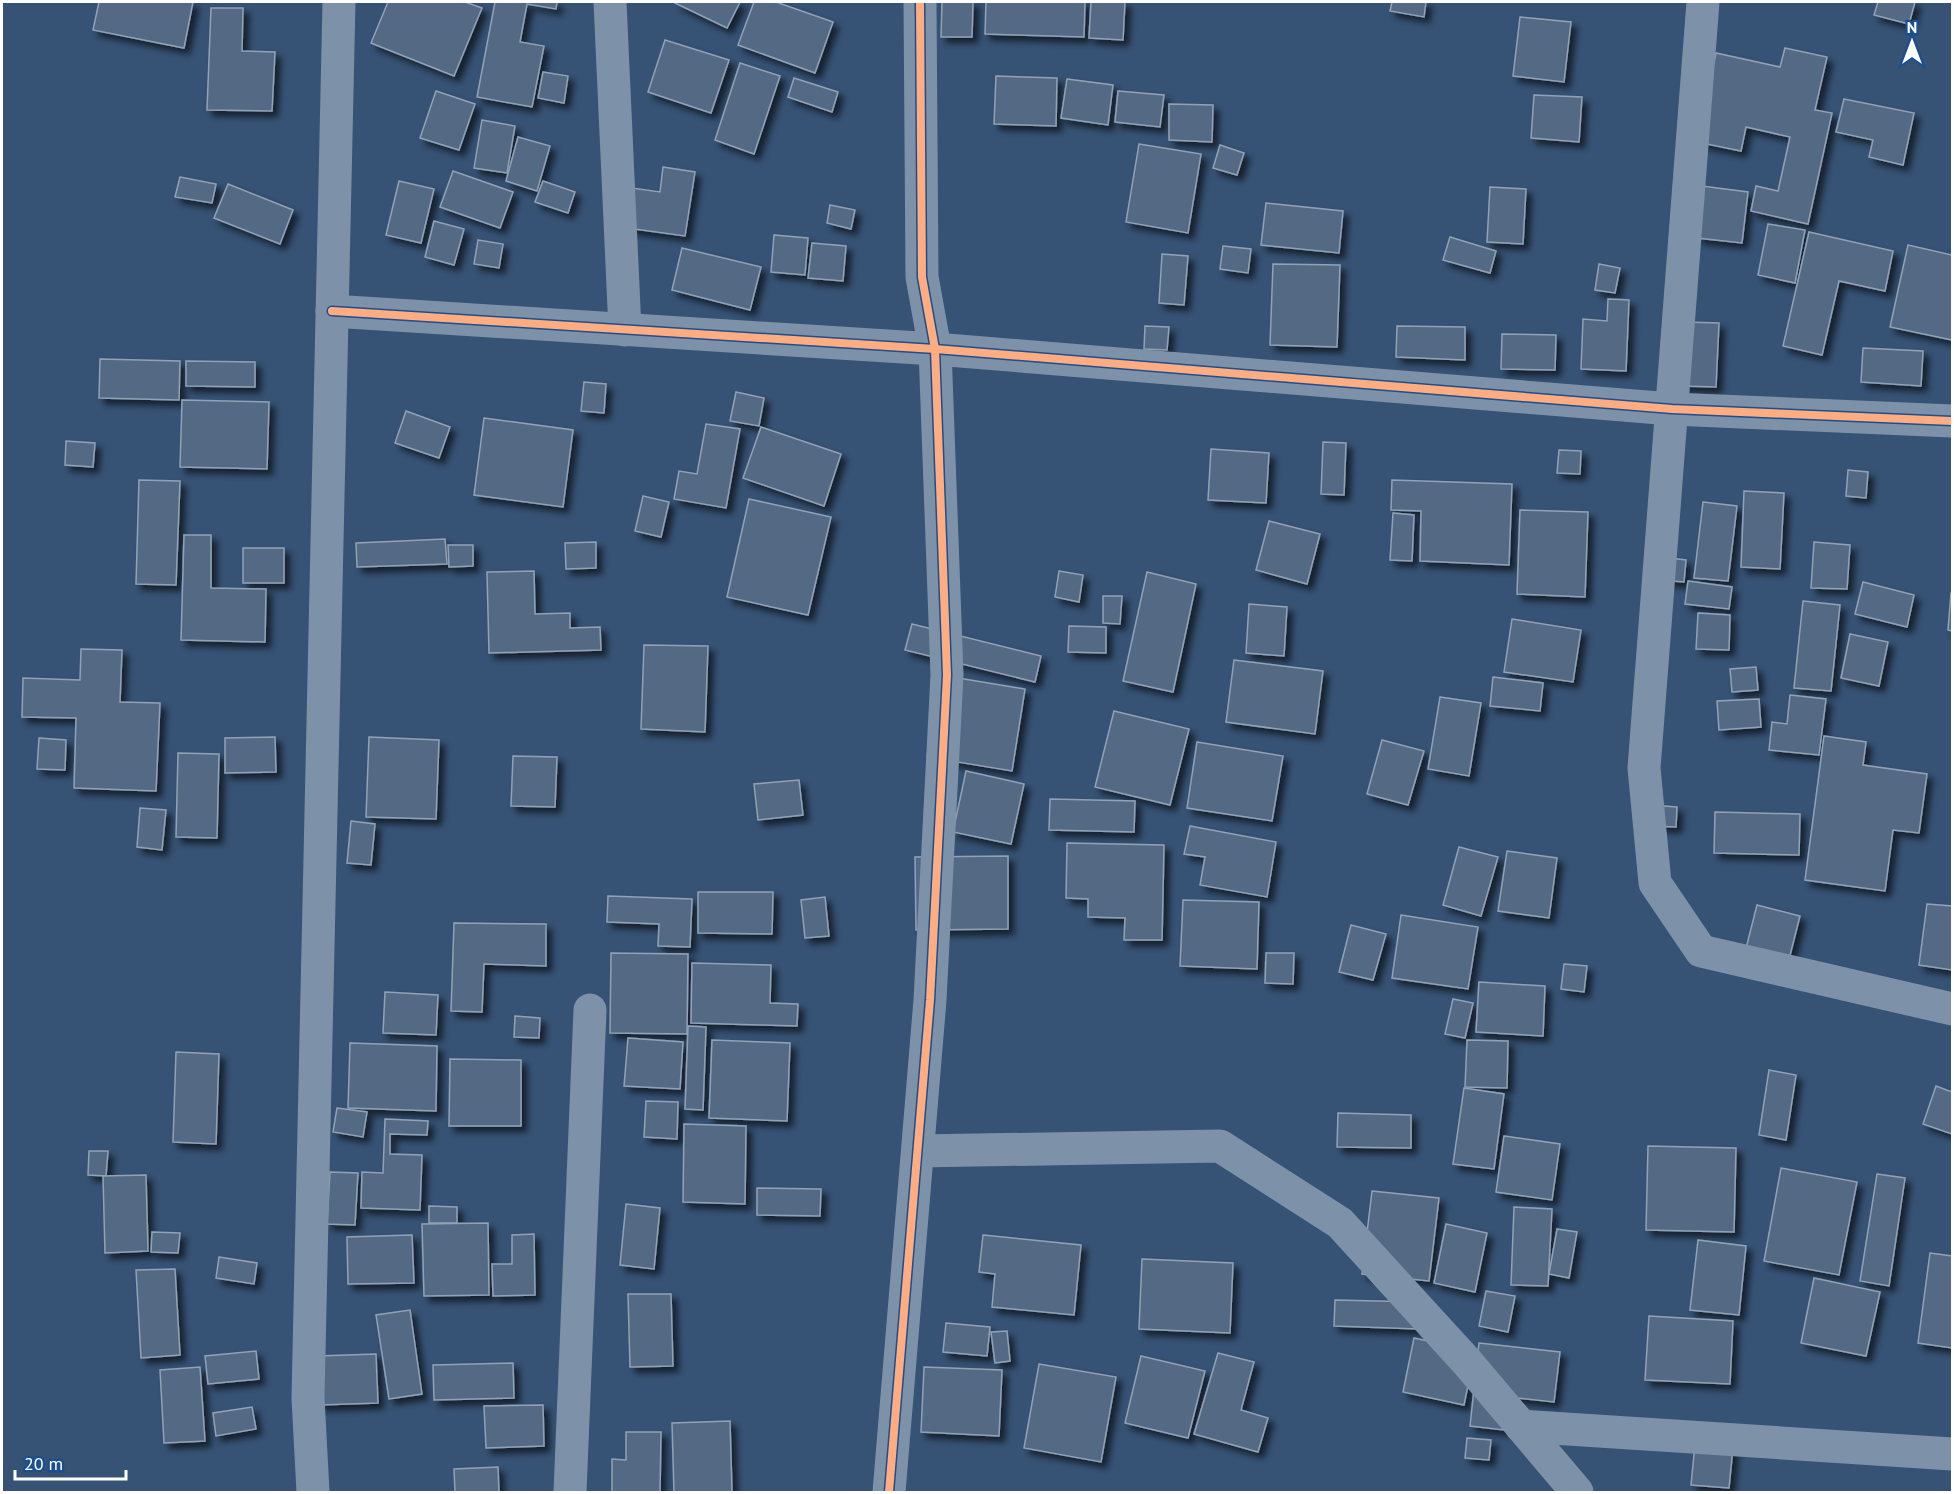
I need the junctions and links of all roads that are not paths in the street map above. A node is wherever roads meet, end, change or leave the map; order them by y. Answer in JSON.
{"nodes":[{"id":1,"x":339,"y":2,"type":"edge"},
{"id":2,"x":610,"y":2,"type":"edge"},
{"id":3,"x":920,"y":2,"type":"edge"},
{"id":4,"x":1702,"y":2,"type":"edge"},
{"id":5,"x":332,"y":311,"type":"junction"},
{"id":6,"x":625,"y":330,"type":"junction"},
{"id":7,"x":935,"y":349,"type":"junction"},
{"id":8,"x":1672,"y":409,"type":"junction"},
{"id":9,"x":1953,"y":421,"type":"edge"},
{"id":10,"x":1953,"y":1009,"type":"edge"},
{"id":11,"x":590,"y":1010,"type":"dead end"},
{"id":12,"x":918,"y":1151,"type":"junction"},
{"id":13,"x":1521,"y":1426,"type":"junction"},
{"id":14,"x":1953,"y":1454,"type":"edge"},
{"id":15,"x":313,"y":1492,"type":"edge"},
{"id":16,"x":570,"y":1492,"type":"edge"},
{"id":17,"x":889,"y":1492,"type":"edge"},
{"id":18,"x":1577,"y":1492,"type":"edge"}],
"edges":[{"from":1,"to":5,"type":"street"},
{"from":2,"to":6,"type":"street"},
{"from":3,"to":7,"type":"street"},
{"from":4,"to":8,"type":"street"},
{"from":5,"to":6,"type":"street"},
{"from":5,"to":15,"type":"street"},
{"from":6,"to":7,"type":"street"},
{"from":7,"to":8,"type":"street"},
{"from":7,"to":12,"type":"street"},
{"from":8,"to":9,"type":"street"},
{"from":8,"to":10,"type":"street"},
{"from":11,"to":16,"type":"street"},
{"from":12,"to":13,"type":"street"},
{"from":12,"to":17,"type":"street"},
{"from":13,"to":14,"type":"street"},
{"from":13,"to":18,"type":"street"}]}
